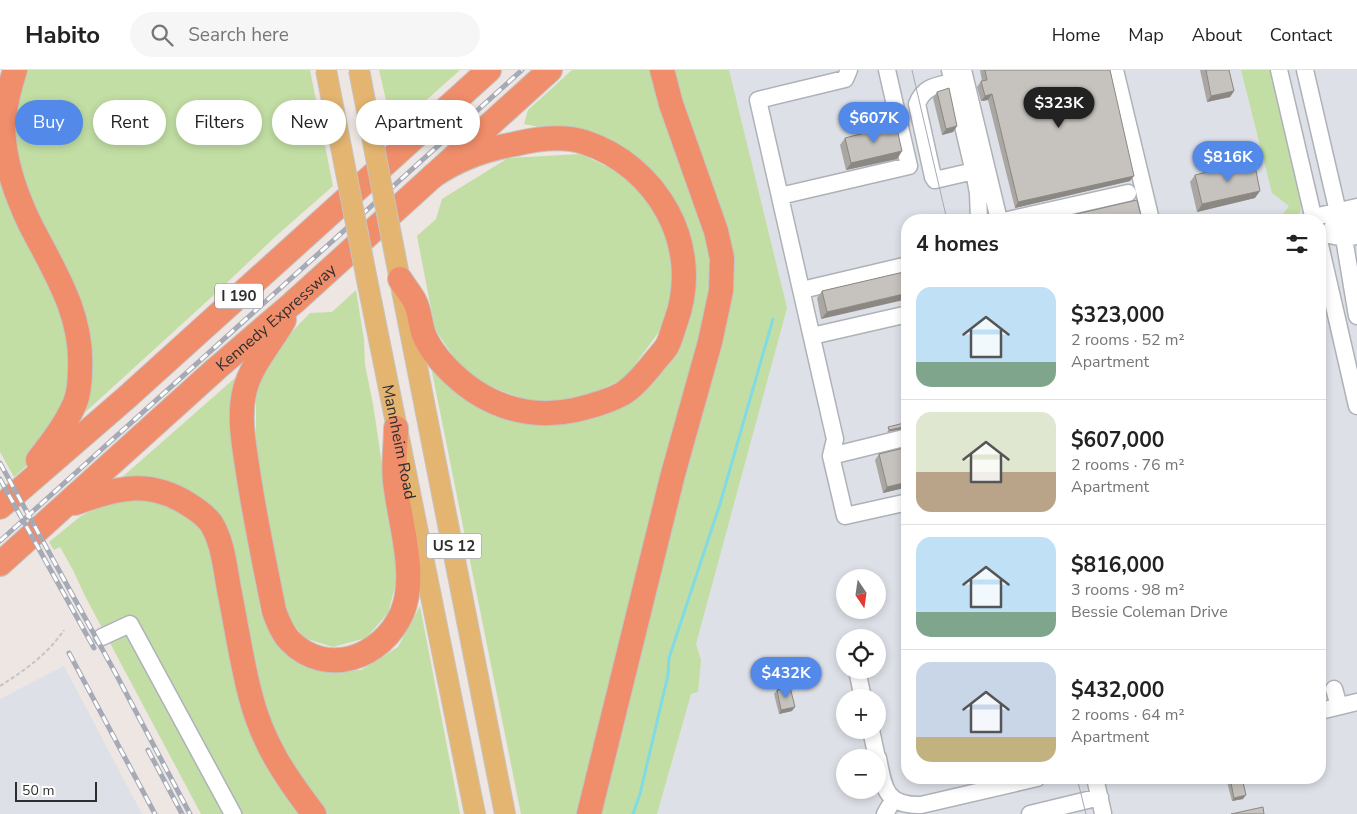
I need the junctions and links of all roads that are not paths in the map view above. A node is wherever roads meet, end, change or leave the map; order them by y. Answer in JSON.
{"nodes":[{"id":1,"x":15,"y":70,"type":"edge"},
{"id":2,"x":326,"y":70,"type":"edge"},
{"id":3,"x":359,"y":70,"type":"edge"},
{"id":4,"x":488,"y":70,"type":"edge"},
{"id":5,"x":550,"y":70,"type":"edge"},
{"id":6,"x":662,"y":70,"type":"edge"},
{"id":7,"x":848,"y":70,"type":"edge"},
{"id":8,"x":887,"y":70,"type":"edge"},
{"id":9,"x":1115,"y":70,"type":"edge"},
{"id":10,"x":1279,"y":70,"type":"edge"},
{"id":11,"x":1304,"y":70,"type":"edge"},
{"id":12,"x":956,"y":74,"type":"edge"},
{"id":13,"x":1126,"y":166,"type":"edge"},
{"id":14,"x":974,"y":171,"type":"junction"},
{"id":15,"x":433,"y":176,"type":"junction"},
{"id":16,"x":1128,"y":193,"type":"dead end"},
{"id":17,"x":780,"y":196,"type":"junction"},
{"id":18,"x":1357,"y":207,"type":"edge"},
{"id":19,"x":979,"y":214,"type":"edge"},
{"id":20,"x":997,"y":214,"type":"edge"},
{"id":21,"x":1035,"y":214,"type":"edge"},
{"id":22,"x":1141,"y":214,"type":"edge"},
{"id":23,"x":1150,"y":214,"type":"edge"},
{"id":24,"x":1314,"y":214,"type":"edge"},
{"id":25,"x":1326,"y":226,"type":"edge"},
{"id":26,"x":1326,"y":226,"type":"edge"},
{"id":27,"x":1348,"y":227,"type":"edge"},
{"id":28,"x":901,"y":267,"type":"edge"},
{"id":29,"x":1326,"y":271,"type":"edge"},
{"id":30,"x":400,"y":279,"type":"junction"},
{"id":31,"x":802,"y":290,"type":"junction"},
{"id":32,"x":293,"y":303,"type":"junction"},
{"id":33,"x":901,"y":316,"type":"edge"},
{"id":34,"x":1357,"y":316,"type":"edge"},
{"id":35,"x":812,"y":336,"type":"junction"},
{"id":36,"x":1357,"y":406,"type":"edge"},
{"id":37,"x":396,"y":428,"type":"junction"},
{"id":38,"x":901,"y":439,"type":"edge"},
{"id":39,"x":831,"y":456,"type":"junction"},
{"id":40,"x":901,"y":504,"type":"edge"},
{"id":41,"x":3,"y":505,"type":"edge"},
{"id":42,"x":66,"y":506,"type":"junction"},
{"id":43,"x":0,"y":564,"type":"edge"},
{"id":44,"x":102,"y":637,"type":"dead end"},
{"id":45,"x":1334,"y":688,"type":"dead end"},
{"id":46,"x":1357,"y":702,"type":"edge"},
{"id":47,"x":1339,"y":706,"type":"junction"},
{"id":48,"x":1326,"y":709,"type":"edge"},
{"id":49,"x":1011,"y":784,"type":"edge"},
{"id":50,"x":1097,"y":784,"type":"edge"},
{"id":51,"x":886,"y":789,"type":"edge"},
{"id":52,"x":893,"y":800,"type":"junction"},
{"id":53,"x":1102,"y":805,"type":"edge"},
{"id":54,"x":233,"y":814,"type":"edge"},
{"id":55,"x":314,"y":814,"type":"edge"},
{"id":56,"x":474,"y":814,"type":"edge"},
{"id":57,"x":505,"y":814,"type":"edge"},
{"id":58,"x":589,"y":814,"type":"edge"},
{"id":59,"x":884,"y":814,"type":"edge"},
{"id":60,"x":1030,"y":814,"type":"edge"}],
"edges":[{"from":1,"to":41,"type":"highway"},
{"from":2,"to":37,"type":"main road","name":"Mannheim Road","number":"US 12","bridge":true},
{"from":3,"to":30,"type":"main road","name":"Mannheim Road","number":"US 12","bridge":true},
{"from":4,"to":41,"type":"highway","number":"I 190"},
{"from":5,"to":15,"type":"highway","name":"Kennedy Expressway","number":"I 190"},
{"from":6,"to":58,"type":"highway"},
{"from":7,"to":17,"type":"street"},
{"from":8,"to":17,"type":"street"},
{"from":9,"to":23,"type":"street"},
{"from":10,"to":24,"type":"street"},
{"from":11,"to":27,"type":"street"},
{"from":12,"to":14,"type":"street"},
{"from":12,"to":14,"type":"street"},
{"from":12,"to":20,"type":"street"},
{"from":13,"to":22,"type":"street"},
{"from":14,"to":19,"type":"street"},
{"from":15,"to":30,"type":"highway"},
{"from":15,"to":32,"type":"highway","name":"Kennedy Expressway","number":"I 190"},
{"from":16,"to":21,"type":"street"},
{"from":17,"to":31,"type":"street"},
{"from":18,"to":27,"type":"street"},
{"from":25,"to":27,"type":"street"},
{"from":26,"to":27,"type":"street"},
{"from":27,"to":34,"type":"street"},
{"from":28,"to":31,"type":"street"},
{"from":29,"to":36,"type":"street"},
{"from":30,"to":57,"type":"main road","name":"Mannheim Road","number":"US 12"},
{"from":31,"to":35,"type":"street"},
{"from":32,"to":37,"type":"highway"},
{"from":32,"to":42,"type":"highway","name":"Kennedy Expressway","number":"I 190"},
{"from":33,"to":35,"type":"street"},
{"from":35,"to":39,"type":"street"},
{"from":37,"to":56,"type":"main road","name":"Mannheim Road","number":"US 12"},
{"from":38,"to":39,"type":"street"},
{"from":39,"to":40,"type":"street"},
{"from":42,"to":43,"type":"highway","name":"Kennedy Expressway","number":"I 190"},
{"from":42,"to":55,"type":"highway"},
{"from":44,"to":54,"type":"street"},
{"from":45,"to":47,"type":"street"},
{"from":46,"to":47,"type":"street"},
{"from":47,"to":48,"type":"street"},
{"from":49,"to":52,"type":"street"},
{"from":50,"to":53,"type":"street"},
{"from":51,"to":52,"type":"street"},
{"from":52,"to":59,"type":"street"},
{"from":53,"to":60,"type":"street"}]}
